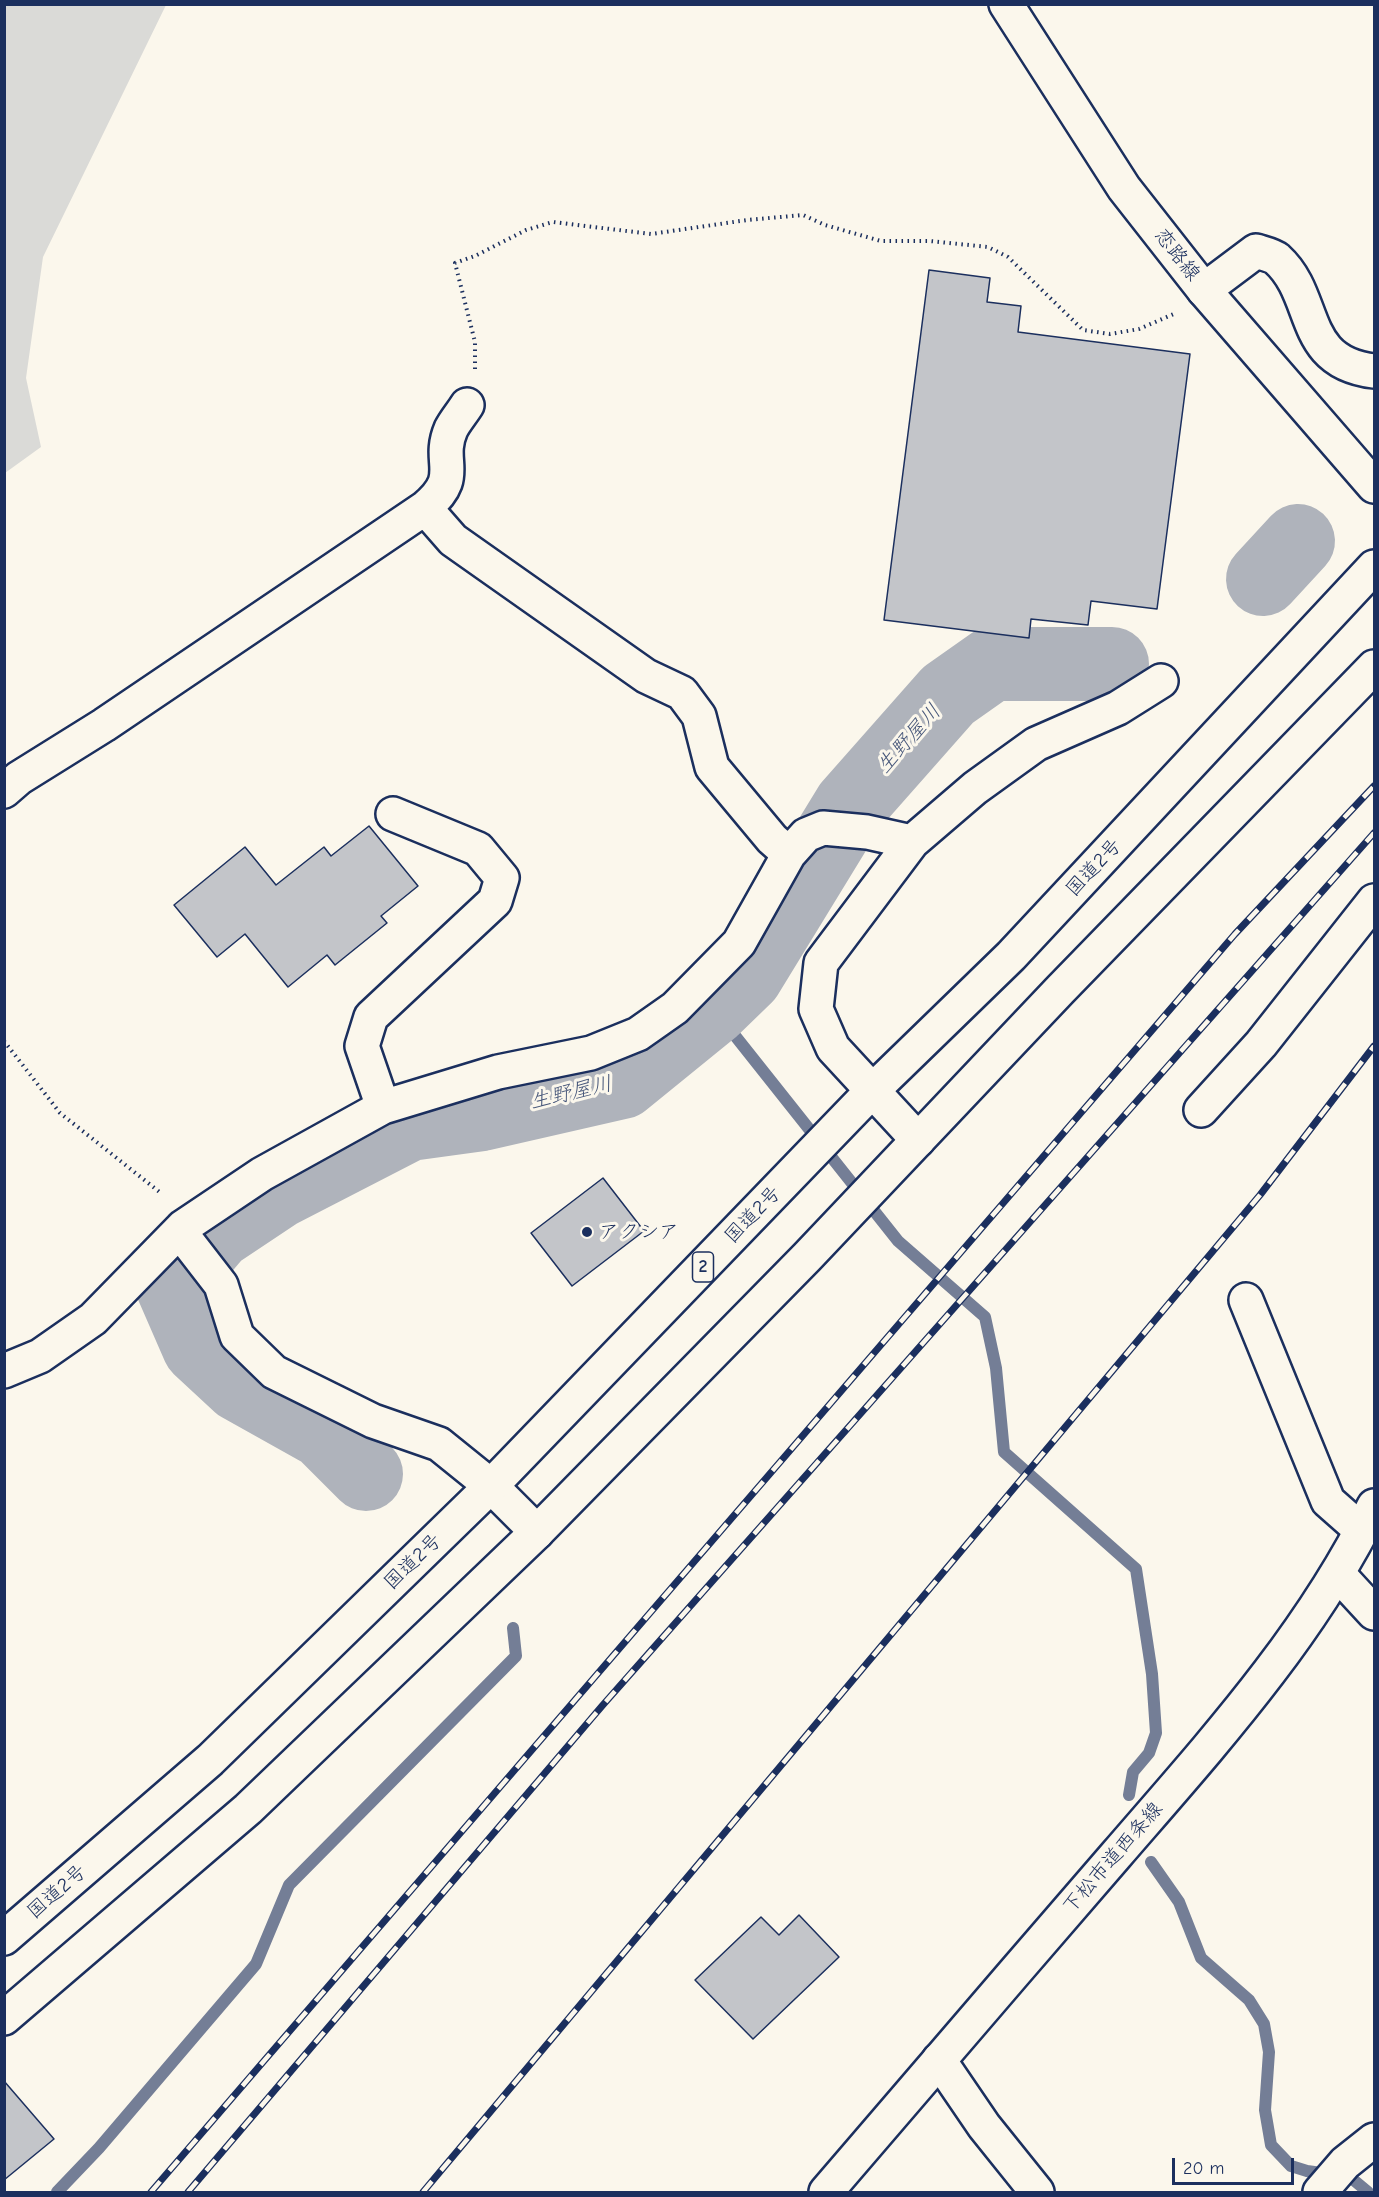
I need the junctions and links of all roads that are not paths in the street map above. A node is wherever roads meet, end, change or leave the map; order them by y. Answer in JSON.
{"nodes":[{"id":1,"x":1006,"y":4,"type":"edge"},
{"id":2,"x":1204,"y":290,"type":"junction"},
{"id":3,"x":1374,"y":371,"type":"edge"},
{"id":4,"x":467,"y":405,"type":"road end"},
{"id":5,"x":1374,"y":486,"type":"edge"},
{"id":6,"x":425,"y":508,"type":"junction"},
{"id":7,"x":1374,"y":567,"type":"edge"},
{"id":8,"x":1374,"y":667,"type":"edge"},
{"id":9,"x":1161,"y":681,"type":"dead end"},
{"id":10,"x":4,"y":791,"type":"edge"},
{"id":11,"x":393,"y":814,"type":"dead end"},
{"id":12,"x":912,"y":842,"type":"junction"},
{"id":13,"x":789,"y":855,"type":"junction"},
{"id":14,"x":1374,"y":901,"type":"edge"},
{"id":15,"x":871,"y":1092,"type":"junction"},
{"id":16,"x":383,"y":1107,"type":"junction"},
{"id":17,"x":1201,"y":1110,"type":"dead end"},
{"id":18,"x":918,"y":1140,"type":"junction"},
{"id":19,"x":185,"y":1234,"type":"junction"},
{"id":20,"x":1246,"y":1300,"type":"dead end"},
{"id":21,"x":4,"y":1371,"type":"edge"},
{"id":22,"x":491,"y":1486,"type":"junction"},
{"id":23,"x":1368,"y":1518,"type":"edge"},
{"id":24,"x":537,"y":1532,"type":"junction"},
{"id":25,"x":1338,"y":1574,"type":"junction"},
{"id":26,"x":1374,"y":1613,"type":"edge"},
{"id":27,"x":4,"y":1938,"type":"edge"},
{"id":28,"x":4,"y":2018,"type":"edge"},
{"id":29,"x":939,"y":2060,"type":"junction"},
{"id":30,"x":1374,"y":2140,"type":"edge"},
{"id":31,"x":1331,"y":2181,"type":"edge"},
{"id":32,"x":826,"y":2193,"type":"edge"},
{"id":33,"x":1037,"y":2193,"type":"edge"}],
"edges":[{"from":1,"to":2,"type":"main road","name":"恋路線"},
{"from":2,"to":3,"type":"main road"},
{"from":2,"to":5,"type":"main road","name":"恋路線"},
{"from":4,"to":6,"type":"main road"},
{"from":6,"to":10,"type":"main road"},
{"from":6,"to":13,"type":"main road"},
{"from":7,"to":15,"type":"main road","name":"国道2号","number":"2"},
{"from":8,"to":18,"type":"main road"},
{"from":9,"to":12,"type":"main road"},
{"from":11,"to":16,"type":"main road"},
{"from":12,"to":13,"type":"main road"},
{"from":12,"to":15,"type":"main road"},
{"from":13,"to":16,"type":"main road"},
{"from":14,"to":17,"type":"main road"},
{"from":15,"to":18,"type":"main road"},
{"from":15,"to":22,"type":"main road","name":"国道2号","number":"2"},
{"from":16,"to":19,"type":"main road"},
{"from":18,"to":24,"type":"main road"},
{"from":19,"to":21,"type":"main road"},
{"from":19,"to":22,"type":"main road"},
{"from":20,"to":23,"type":"main road"},
{"from":22,"to":24,"type":"main road"},
{"from":22,"to":27,"type":"main road","name":"国道2号","number":"2"},
{"from":23,"to":25,"type":"main road","name":"下松市道西条線"},
{"from":24,"to":28,"type":"main road"},
{"from":25,"to":26,"type":"main road"},
{"from":25,"to":29,"type":"main road","name":"下松市道西条線"},
{"from":29,"to":32,"type":"main road","name":"下松市道西条線"},
{"from":29,"to":33,"type":"main road"},
{"from":30,"to":31,"type":"main road"}]}
